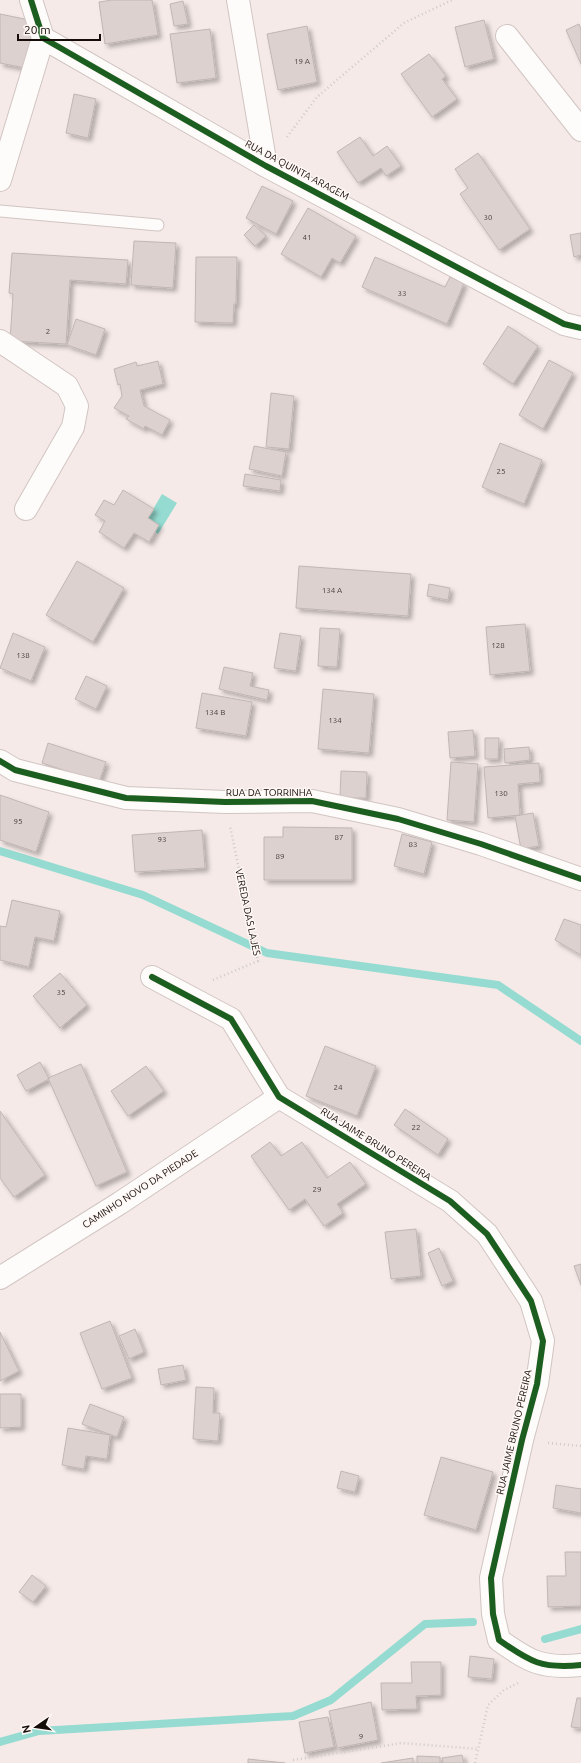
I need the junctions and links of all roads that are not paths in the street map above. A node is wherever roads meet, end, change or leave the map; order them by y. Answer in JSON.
{"nodes":[{"id":1,"x":31,"y":0,"type":"edge"},
{"id":2,"x":238,"y":0,"type":"edge"},
{"id":3,"x":507,"y":36,"type":"dead end"},
{"id":4,"x":42,"y":38,"type":"junction"},
{"id":5,"x":581,"y":130,"type":"edge"},
{"id":6,"x":266,"y":166,"type":"junction"},
{"id":7,"x":0,"y":178,"type":"edge"},
{"id":8,"x":0,"y":211,"type":"edge"},
{"id":9,"x":158,"y":225,"type":"dead end"},
{"id":10,"x":581,"y":328,"type":"edge"},
{"id":11,"x":0,"y":341,"type":"edge"},
{"id":12,"x":26,"y":509,"type":"dead end"},
{"id":13,"x":0,"y":761,"type":"edge"},
{"id":14,"x":581,"y":879,"type":"edge"},
{"id":15,"x":152,"y":977,"type":"dead end"},
{"id":16,"x":279,"y":1097,"type":"junction"},
{"id":17,"x":0,"y":1278,"type":"edge"},
{"id":18,"x":581,"y":1665,"type":"edge"}],
"edges":[{"from":1,"to":4,"type":"street"},
{"from":2,"to":6,"type":"street"},
{"from":3,"to":5,"type":"street"},
{"from":4,"to":6,"type":"street","name":"RUA DA QUINTA ARAGEM"},
{"from":4,"to":7,"type":"street"},
{"from":6,"to":10,"type":"street","name":"RUA DA QUINTA ARAGEM"},
{"from":8,"to":9,"type":"lane"},
{"from":11,"to":12,"type":"street"},
{"from":13,"to":14,"type":"street","name":"RUA DA TORRINHA"},
{"from":15,"to":16,"type":"street"},
{"from":16,"to":17,"type":"street","name":"CAMINHO NOVO DA PIEDADE"},
{"from":16,"to":18,"type":"street","name":"RUA JAIME BRUNO PEREIRA"}]}
